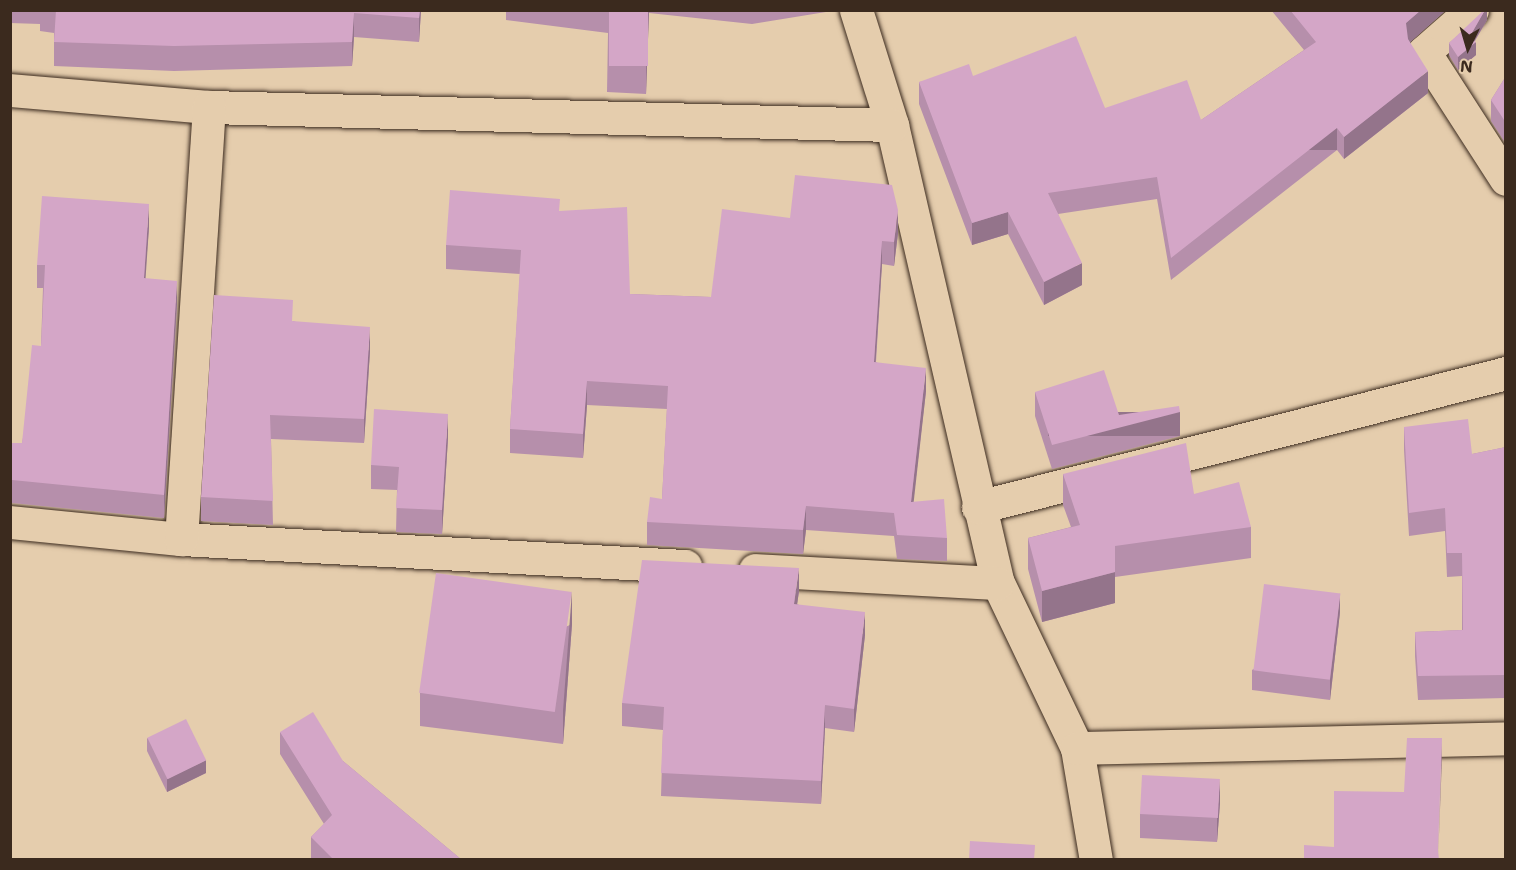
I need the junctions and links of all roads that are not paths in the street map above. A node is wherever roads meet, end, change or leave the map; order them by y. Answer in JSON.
{"nodes":[{"id":1,"x":856,"y":10,"type":"edge"},
{"id":2,"x":1472,"y":10,"type":"edge"},
{"id":3,"x":10,"y":90,"type":"edge"},
{"id":4,"x":209,"y":107,"type":"junction"},
{"id":5,"x":892,"y":125,"type":"junction"},
{"id":6,"x":1506,"y":179,"type":"edge"},
{"id":7,"x":1506,"y":373,"type":"edge"},
{"id":8,"x":978,"y":507,"type":"junction"},
{"id":9,"x":10,"y":522,"type":"edge"},
{"id":10,"x":181,"y":538,"type":"junction"},
{"id":11,"x":998,"y":583,"type":"junction"},
{"id":12,"x":1506,"y":738,"type":"edge"},
{"id":13,"x":1077,"y":748,"type":"junction"},
{"id":14,"x":1096,"y":860,"type":"edge"}],
"edges":[{"from":1,"to":5,"type":"street"},
{"from":2,"to":6,"type":"street"},
{"from":3,"to":4,"type":"street"},
{"from":4,"to":5,"type":"street"},
{"from":4,"to":10,"type":"street"},
{"from":5,"to":8,"type":"street"},
{"from":7,"to":8,"type":"street"},
{"from":8,"to":11,"type":"street"},
{"from":9,"to":10,"type":"street"},
{"from":10,"to":11,"type":"street"},
{"from":11,"to":13,"type":"street"},
{"from":12,"to":13,"type":"street"},
{"from":13,"to":14,"type":"street"}]}
